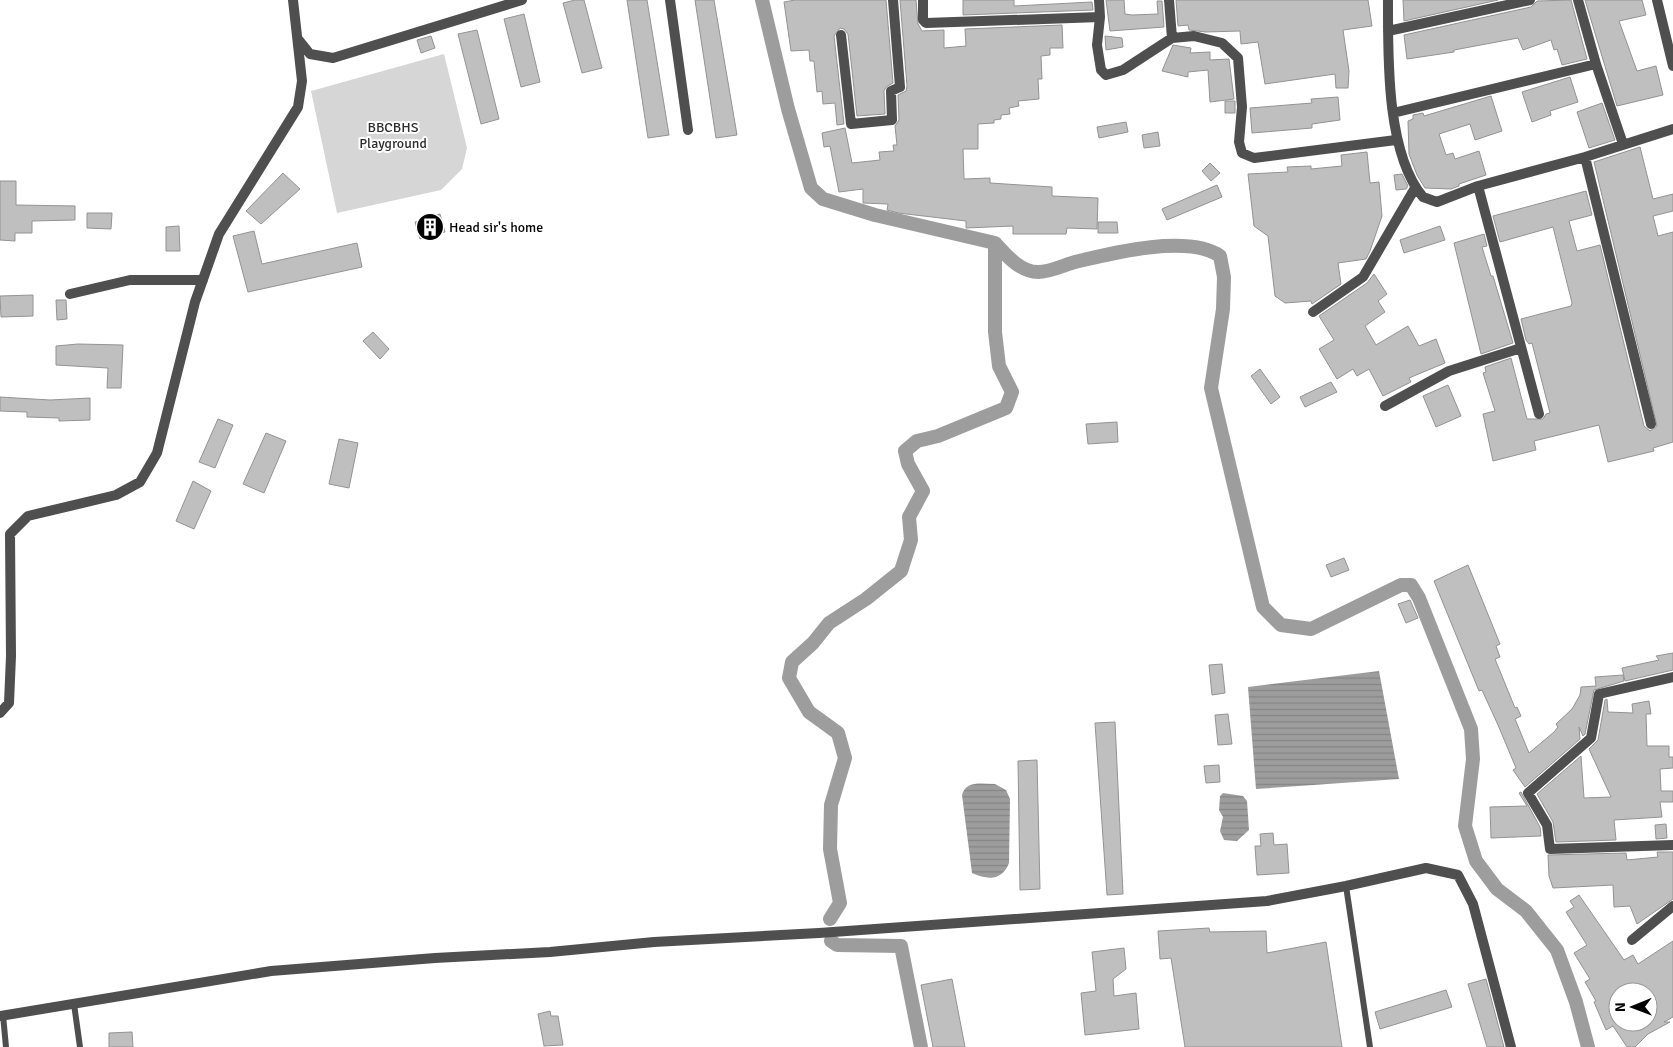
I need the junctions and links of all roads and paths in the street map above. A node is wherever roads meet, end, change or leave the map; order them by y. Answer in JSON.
{"nodes":[{"id":1,"x":292,"y":0,"type":"edge"},
{"id":2,"x":522,"y":0,"type":"edge"},
{"id":3,"x":670,"y":0,"type":"edge"},
{"id":4,"x":893,"y":0,"type":"edge"},
{"id":5,"x":923,"y":0,"type":"edge"},
{"id":6,"x":1099,"y":0,"type":"edge"},
{"id":7,"x":1170,"y":0,"type":"edge"},
{"id":8,"x":1388,"y":0,"type":"edge"},
{"id":9,"x":1530,"y":0,"type":"edge"},
{"id":10,"x":1578,"y":0,"type":"edge"},
{"id":11,"x":1657,"y":0,"type":"edge"},
{"id":12,"x":1100,"y":17,"type":"junction"},
{"id":13,"x":1388,"y":31,"type":"junction"},
{"id":14,"x":841,"y":35,"type":"dead end"},
{"id":15,"x":297,"y":38,"type":"junction"},
{"id":16,"x":1172,"y":38,"type":"junction"},
{"id":17,"x":1596,"y":64,"type":"junction"},
{"id":18,"x":1673,"y":66,"type":"edge"},
{"id":19,"x":1393,"y":113,"type":"junction"},
{"id":20,"x":1673,"y":129,"type":"edge"},
{"id":21,"x":688,"y":130,"type":"dead end"},
{"id":22,"x":1396,"y":140,"type":"junction"},
{"id":23,"x":1624,"y":144,"type":"junction"},
{"id":24,"x":1585,"y":157,"type":"junction"},
{"id":25,"x":1478,"y":186,"type":"junction"},
{"id":26,"x":1415,"y":188,"type":"junction"},
{"id":27,"x":203,"y":280,"type":"junction"},
{"id":28,"x":70,"y":294,"type":"dead end"},
{"id":29,"x":1313,"y":312,"type":"dead end"},
{"id":30,"x":1521,"y":348,"type":"junction"},
{"id":31,"x":1385,"y":406,"type":"dead end"},
{"id":32,"x":1539,"y":414,"type":"dead end"},
{"id":33,"x":1651,"y":424,"type":"dead end"},
{"id":34,"x":5,"y":534,"type":"edge"},
{"id":35,"x":1673,"y":677,"type":"edge"},
{"id":36,"x":0,"y":713,"type":"edge"},
{"id":37,"x":1673,"y":845,"type":"edge"},
{"id":38,"x":1346,"y":886,"type":"junction"},
{"id":39,"x":1673,"y":906,"type":"edge"},
{"id":40,"x":1632,"y":940,"type":"dead end"},
{"id":41,"x":74,"y":1004,"type":"junction"},
{"id":42,"x":2,"y":1016,"type":"edge"},
{"id":43,"x":6,"y":1047,"type":"edge"},
{"id":44,"x":80,"y":1047,"type":"edge"},
{"id":45,"x":1370,"y":1047,"type":"edge"},
{"id":46,"x":1511,"y":1047,"type":"edge"}],
"edges":[{"from":1,"to":15,"type":"street"},
{"from":2,"to":15,"type":"street"},
{"from":3,"to":21,"type":"street"},
{"from":4,"to":14,"type":"street"},
{"from":5,"to":12,"type":"street"},
{"from":6,"to":12,"type":"street"},
{"from":7,"to":16,"type":"street"},
{"from":8,"to":13,"type":"street"},
{"from":9,"to":13,"type":"street"},
{"from":10,"to":17,"type":"street"},
{"from":11,"to":18,"type":"street"},
{"from":12,"to":16,"type":"street"},
{"from":13,"to":19,"type":"street"},
{"from":15,"to":27,"type":"street"},
{"from":16,"to":22,"type":"street"},
{"from":17,"to":19,"type":"street"},
{"from":17,"to":23,"type":"street"},
{"from":19,"to":22,"type":"street"},
{"from":20,"to":23,"type":"street"},
{"from":22,"to":26,"type":"street"},
{"from":23,"to":24,"type":"street"},
{"from":24,"to":25,"type":"street"},
{"from":24,"to":33,"type":"street"},
{"from":25,"to":26,"type":"street"},
{"from":25,"to":30,"type":"street"},
{"from":26,"to":29,"type":"street"},
{"from":27,"to":28,"type":"street"},
{"from":27,"to":34,"type":"street"},
{"from":30,"to":31,"type":"street"},
{"from":30,"to":32,"type":"street"},
{"from":34,"to":36,"type":"street"},
{"from":35,"to":37,"type":"street"},
{"from":38,"to":41,"type":"street"},
{"from":38,"to":45,"type":"lane"},
{"from":38,"to":46,"type":"street"},
{"from":39,"to":40,"type":"street"},
{"from":41,"to":42,"type":"street"},
{"from":41,"to":44,"type":"lane"},
{"from":42,"to":43,"type":"lane"}]}
